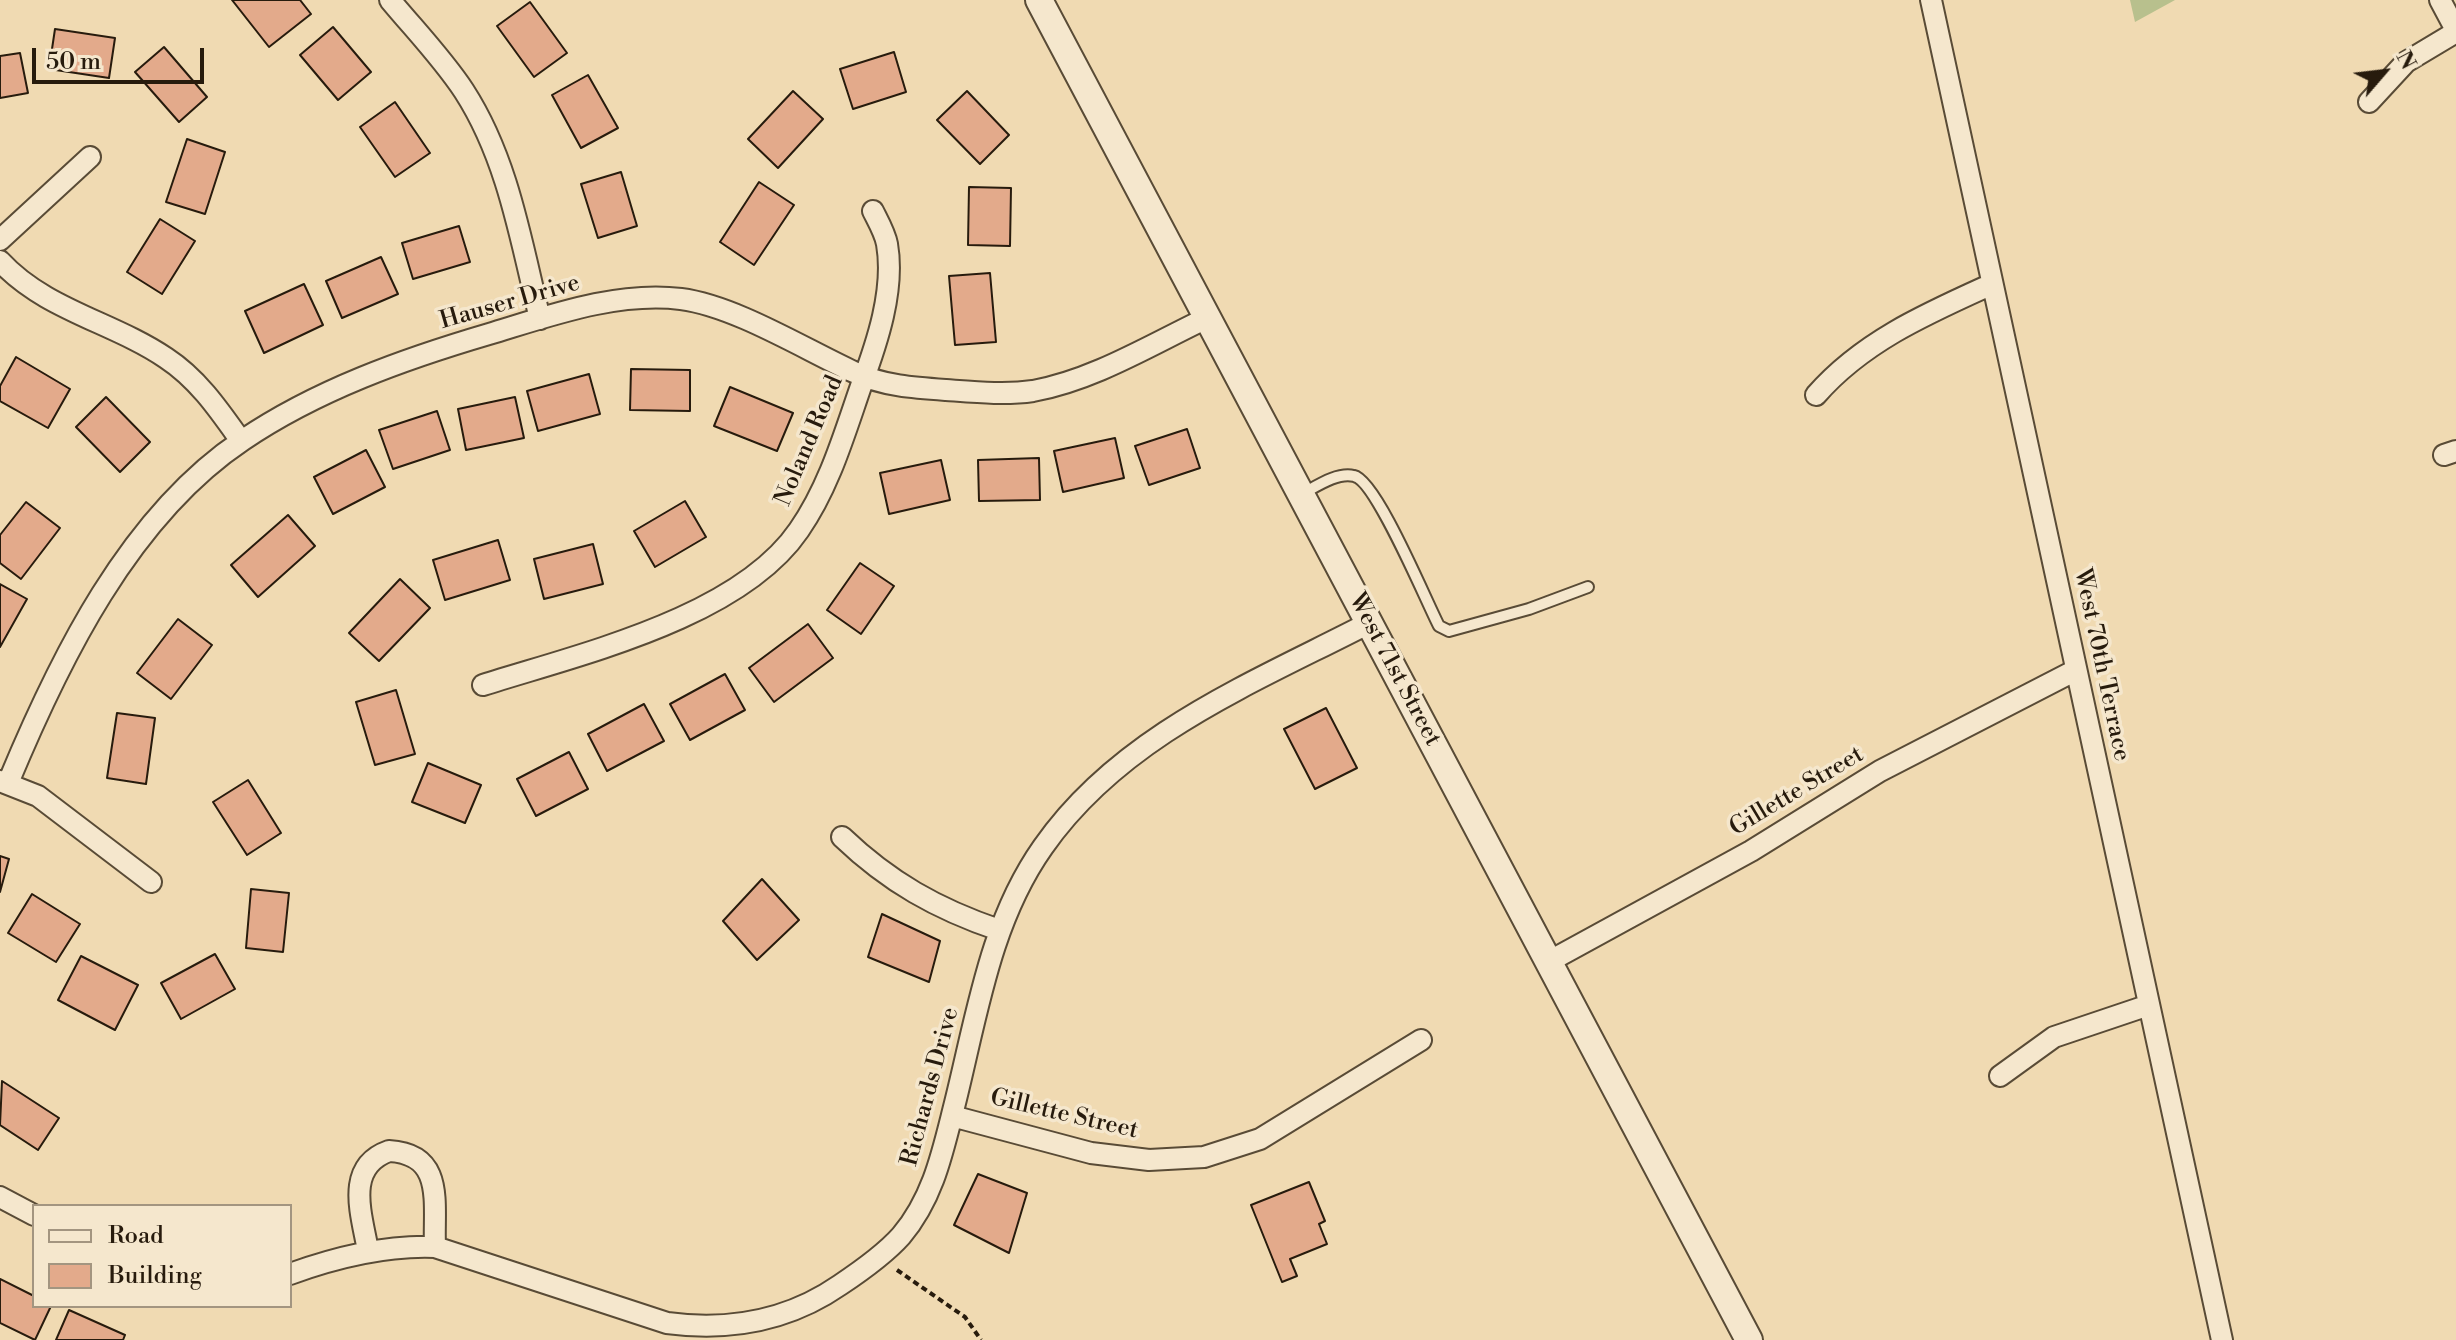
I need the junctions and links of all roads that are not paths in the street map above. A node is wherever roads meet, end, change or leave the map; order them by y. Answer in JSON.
{"nodes":[{"id":1,"x":390,"y":0,"type":"edge"},
{"id":2,"x":1039,"y":0,"type":"edge"},
{"id":3,"x":1931,"y":0,"type":"edge"},
{"id":4,"x":2440,"y":0,"type":"edge"},
{"id":5,"x":2456,"y":31,"type":"edge"},
{"id":6,"x":2369,"y":102,"type":"dead end"},
{"id":7,"x":90,"y":157,"type":"dead end"},
{"id":8,"x":873,"y":211,"type":"dead end"},
{"id":9,"x":0,"y":240,"type":"edge"},
{"id":10,"x":0,"y":261,"type":"edge"},
{"id":11,"x":1992,"y":284,"type":"junction"},
{"id":12,"x":1207,"y":318,"type":"junction"},
{"id":13,"x":540,"y":319,"type":"junction"},
{"id":14,"x":865,"y":377,"type":"junction"},
{"id":15,"x":1816,"y":395,"type":"dead end"},
{"id":16,"x":241,"y":441,"type":"junction"},
{"id":17,"x":1301,"y":495,"type":"junction"},
{"id":18,"x":1588,"y":587,"type":"dead end"},
{"id":19,"x":1369,"y":623,"type":"junction"},
{"id":20,"x":2076,"y":670,"type":"junction"},
{"id":21,"x":483,"y":685,"type":"dead end"},
{"id":22,"x":4,"y":782,"type":"edge"},
{"id":23,"x":842,"y":837,"type":"dead end"},
{"id":24,"x":151,"y":882,"type":"dead end"},
{"id":25,"x":999,"y":930,"type":"junction"},
{"id":26,"x":1548,"y":962,"type":"junction"},
{"id":27,"x":2149,"y":1005,"type":"junction"},
{"id":28,"x":1421,"y":1040,"type":"dead end"},
{"id":29,"x":2000,"y":1076,"type":"dead end"},
{"id":30,"x":952,"y":1116,"type":"junction"},
{"id":31,"x":0,"y":1197,"type":"edge"},
{"id":32,"x":32,"y":1214,"type":"edge"},
{"id":33,"x":435,"y":1247,"type":"junction"},
{"id":34,"x":368,"y":1251,"type":"junction"},
{"id":35,"x":292,"y":1273,"type":"edge"},
{"id":36,"x":1749,"y":1340,"type":"edge"},
{"id":37,"x":2222,"y":1340,"type":"edge"}],
"edges":[{"from":1,"to":13,"type":"street"},
{"from":2,"to":12,"type":"street","name":"West 71st Street"},
{"from":3,"to":11,"type":"street","name":"West 70th Terrace"},
{"from":4,"to":5,"type":"street"},
{"from":5,"to":6,"type":"street"},
{"from":7,"to":9,"type":"street"},
{"from":8,"to":14,"type":"street","name":"Noland Road"},
{"from":10,"to":16,"type":"street"},
{"from":11,"to":15,"type":"street"},
{"from":11,"to":20,"type":"street","name":"West 70th Terrace"},
{"from":12,"to":14,"type":"street","name":"Hauser Drive"},
{"from":12,"to":17,"type":"street","name":"West 71st Street"},
{"from":13,"to":14,"type":"street","name":"Hauser Drive"},
{"from":13,"to":16,"type":"street","name":"Hauser Drive"},
{"from":14,"to":21,"type":"street","name":"Noland Road"},
{"from":16,"to":22,"type":"street","name":"Hauser Drive"},
{"from":17,"to":18,"type":"lane"},
{"from":17,"to":19,"type":"street","name":"West 71st Street"},
{"from":19,"to":25,"type":"street","name":"Richards Drive"},
{"from":19,"to":26,"type":"street","name":"West 71st Street"},
{"from":20,"to":26,"type":"street","name":"Gillette Street"},
{"from":20,"to":27,"type":"street","name":"West 70th Terrace"},
{"from":22,"to":24,"type":"street"},
{"from":23,"to":25,"type":"street"},
{"from":25,"to":30,"type":"street","name":"Richards Drive"},
{"from":26,"to":36,"type":"street","name":"West 71st Street"},
{"from":27,"to":29,"type":"street"},
{"from":27,"to":37,"type":"street","name":"West 70th Terrace"},
{"from":28,"to":30,"type":"street","name":"Gillette Street"},
{"from":30,"to":33,"type":"street","name":"Richards Drive"},
{"from":31,"to":32,"type":"street"},
{"from":33,"to":34,"type":"street","name":"Richards Drive"},
{"from":33,"to":34,"type":"street"},
{"from":34,"to":35,"type":"street","name":"Richards Drive"}]}
